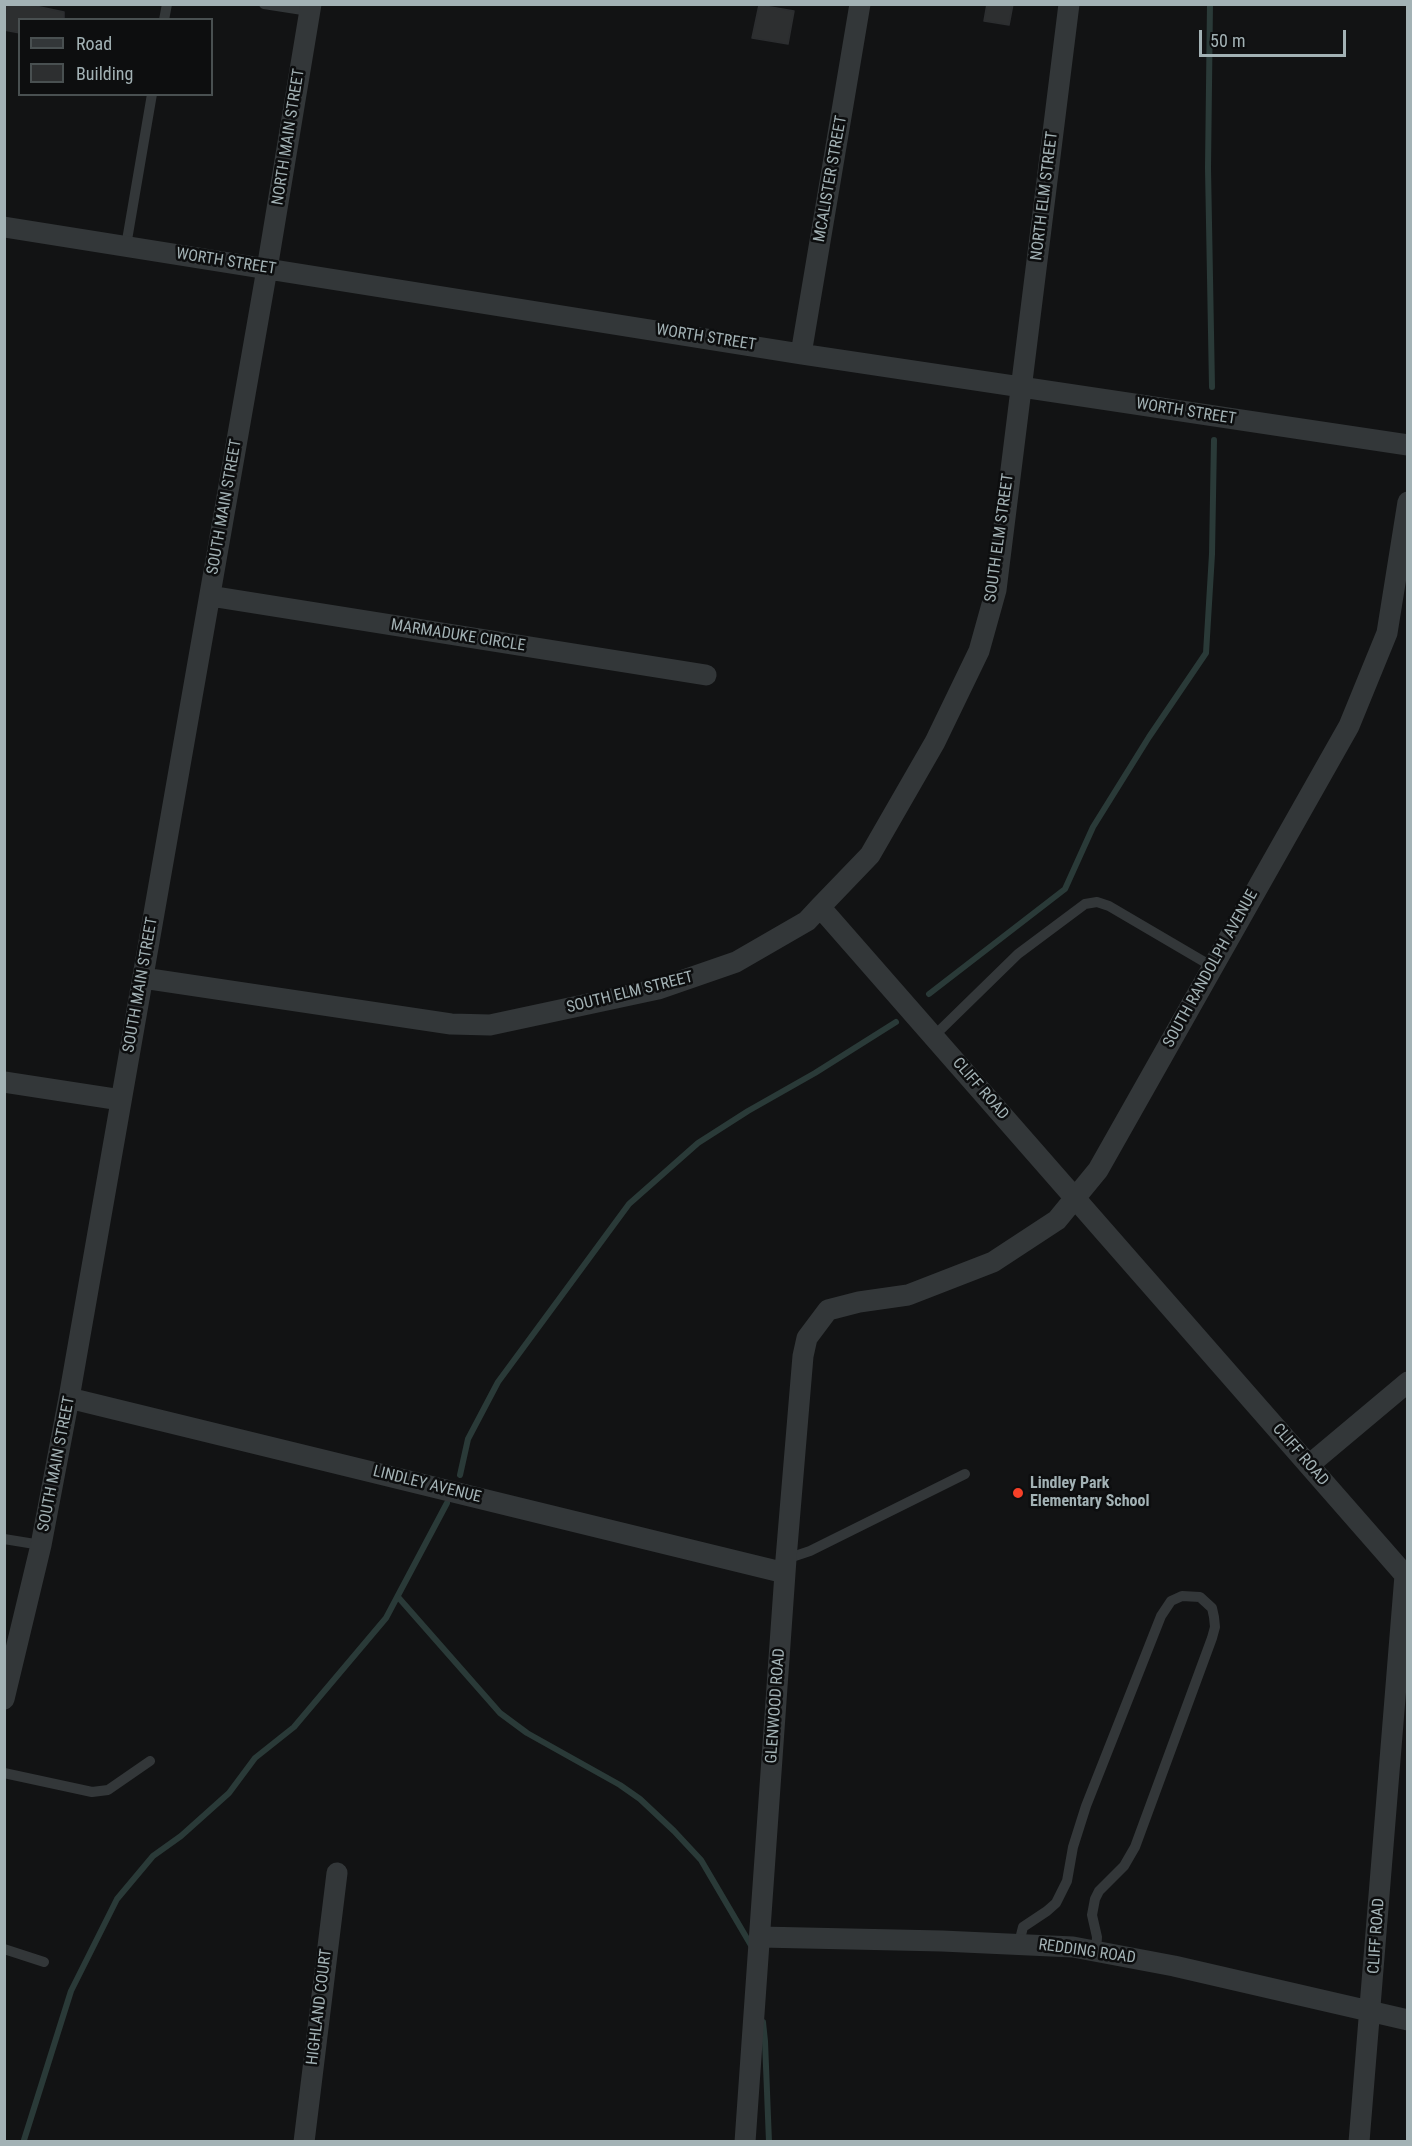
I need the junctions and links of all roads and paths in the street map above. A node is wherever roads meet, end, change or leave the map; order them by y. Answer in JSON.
{"nodes":[{"id":1,"x":264,"y":4,"type":"edge"},
{"id":2,"x":860,"y":4,"type":"edge"},
{"id":3,"x":1069,"y":4,"type":"edge"},
{"id":4,"x":310,"y":8,"type":"edge"},
{"id":5,"x":152,"y":96,"type":"edge"},
{"id":6,"x":4,"y":227,"type":"edge"},
{"id":7,"x":126,"y":246,"type":"junction"},
{"id":8,"x":267,"y":269,"type":"junction"},
{"id":9,"x":801,"y":354,"type":"junction"},
{"id":10,"x":1020,"y":386,"type":"junction"},
{"id":11,"x":1407,"y":445,"type":"edge"},
{"id":12,"x":1407,"y":502,"type":"edge"},
{"id":13,"x":210,"y":596,"type":"junction"},
{"id":14,"x":706,"y":675,"type":"dead end"},
{"id":15,"x":820,"y":907,"type":"junction"},
{"id":16,"x":1213,"y":967,"type":"junction"},
{"id":17,"x":143,"y":978,"type":"junction"},
{"id":18,"x":933,"y":1037,"type":"junction"},
{"id":19,"x":4,"y":1082,"type":"edge"},
{"id":20,"x":121,"y":1101,"type":"junction"},
{"id":21,"x":1075,"y":1198,"type":"junction"},
{"id":22,"x":859,"y":1302,"type":"joint"},
{"id":23,"x":1407,"y":1382,"type":"edge"},
{"id":24,"x":69,"y":1398,"type":"junction"},
{"id":25,"x":1309,"y":1465,"type":"junction"},
{"id":26,"x":965,"y":1474,"type":"dead end"},
{"id":27,"x":4,"y":1539,"type":"edge"},
{"id":28,"x":41,"y":1545,"type":"junction"},
{"id":29,"x":786,"y":1566,"type":"junction"},
{"id":30,"x":5,"y":1694,"type":"edge"},
{"id":31,"x":1401,"y":1696,"type":"edge"},
{"id":32,"x":150,"y":1761,"type":"dead end"},
{"id":33,"x":4,"y":1773,"type":"edge"},
{"id":34,"x":337,"y":1873,"type":"dead end"},
{"id":35,"x":760,"y":1937,"type":"junction"},
{"id":36,"x":1019,"y":1943,"type":"junction"},
{"id":37,"x":4,"y":1949,"type":"edge"},
{"id":38,"x":1096,"y":1951,"type":"junction"},
{"id":39,"x":44,"y":1962,"type":"dead end"},
{"id":40,"x":1369,"y":2011,"type":"junction"},
{"id":41,"x":1407,"y":2020,"type":"edge"},
{"id":42,"x":303,"y":2142,"type":"edge"},
{"id":43,"x":745,"y":2142,"type":"edge"},
{"id":44,"x":1359,"y":2142,"type":"edge"}],
"edges":[{"from":1,"to":4,"type":"lane"},
{"from":2,"to":9,"type":"street","name":"MCALISTER STREET"},
{"from":3,"to":10,"type":"street","name":"NORTH ELM STREET"},
{"from":4,"to":8,"type":"street","name":"NORTH MAIN STREET"},
{"from":5,"to":7,"type":"lane"},
{"from":6,"to":7,"type":"street","name":"WORTH STREET"},
{"from":7,"to":8,"type":"street","name":"WORTH STREET"},
{"from":8,"to":9,"type":"street","name":"WORTH STREET"},
{"from":8,"to":13,"type":"street","name":"SOUTH MAIN STREET"},
{"from":9,"to":10,"type":"street","name":"WORTH STREET"},
{"from":10,"to":11,"type":"street","name":"WORTH STREET"},
{"from":10,"to":15,"type":"street","name":"SOUTH ELM STREET"},
{"from":12,"to":16,"type":"street","name":"SOUTH RANDOLPH AVENUE"},
{"from":13,"to":14,"type":"street","name":"MARMADUKE CIRCLE"},
{"from":13,"to":17,"type":"street","name":"SOUTH MAIN STREET"},
{"from":15,"to":17,"type":"street","name":"SOUTH ELM STREET"},
{"from":15,"to":18,"type":"street","name":"CLIFF ROAD"},
{"from":16,"to":18,"type":"lane"},
{"from":16,"to":21,"type":"street","name":"SOUTH RANDOLPH AVENUE"},
{"from":17,"to":20,"type":"street","name":"SOUTH MAIN STREET"},
{"from":18,"to":21,"type":"street","name":"CLIFF ROAD"},
{"from":19,"to":20,"type":"street"},
{"from":20,"to":24,"type":"street","name":"SOUTH MAIN STREET"},
{"from":21,"to":22,"type":"street","name":"SOUTH RANDOLPH AVENUE"},
{"from":21,"to":25,"type":"street","name":"CLIFF ROAD"},
{"from":22,"to":29,"type":"street","name":"GLENWOOD ROAD"},
{"from":23,"to":25,"type":"street"},
{"from":24,"to":28,"type":"street","name":"SOUTH MAIN STREET"},
{"from":24,"to":29,"type":"street","name":"LINDLEY AVENUE"},
{"from":25,"to":31,"type":"street","name":"CLIFF ROAD"},
{"from":26,"to":29,"type":"lane"},
{"from":27,"to":28,"type":"lane"},
{"from":28,"to":30,"type":"street","name":"SOUTH MAIN STREET"},
{"from":29,"to":35,"type":"street","name":"GLENWOOD ROAD"},
{"from":31,"to":40,"type":"street","name":"CLIFF ROAD"},
{"from":32,"to":33,"type":"lane"},
{"from":34,"to":42,"type":"street","name":"HIGHLAND COURT"},
{"from":35,"to":36,"type":"street","name":"REDDING ROAD"},
{"from":35,"to":43,"type":"street","name":"GLENWOOD ROAD"},
{"from":36,"to":38,"type":"street","name":"REDDING ROAD"},
{"from":36,"to":38,"type":"lane"},
{"from":37,"to":39,"type":"lane"},
{"from":38,"to":40,"type":"street","name":"REDDING ROAD"},
{"from":40,"to":41,"type":"street","name":"REDDING ROAD"},
{"from":40,"to":44,"type":"street","name":"CLIFF ROAD"}]}
